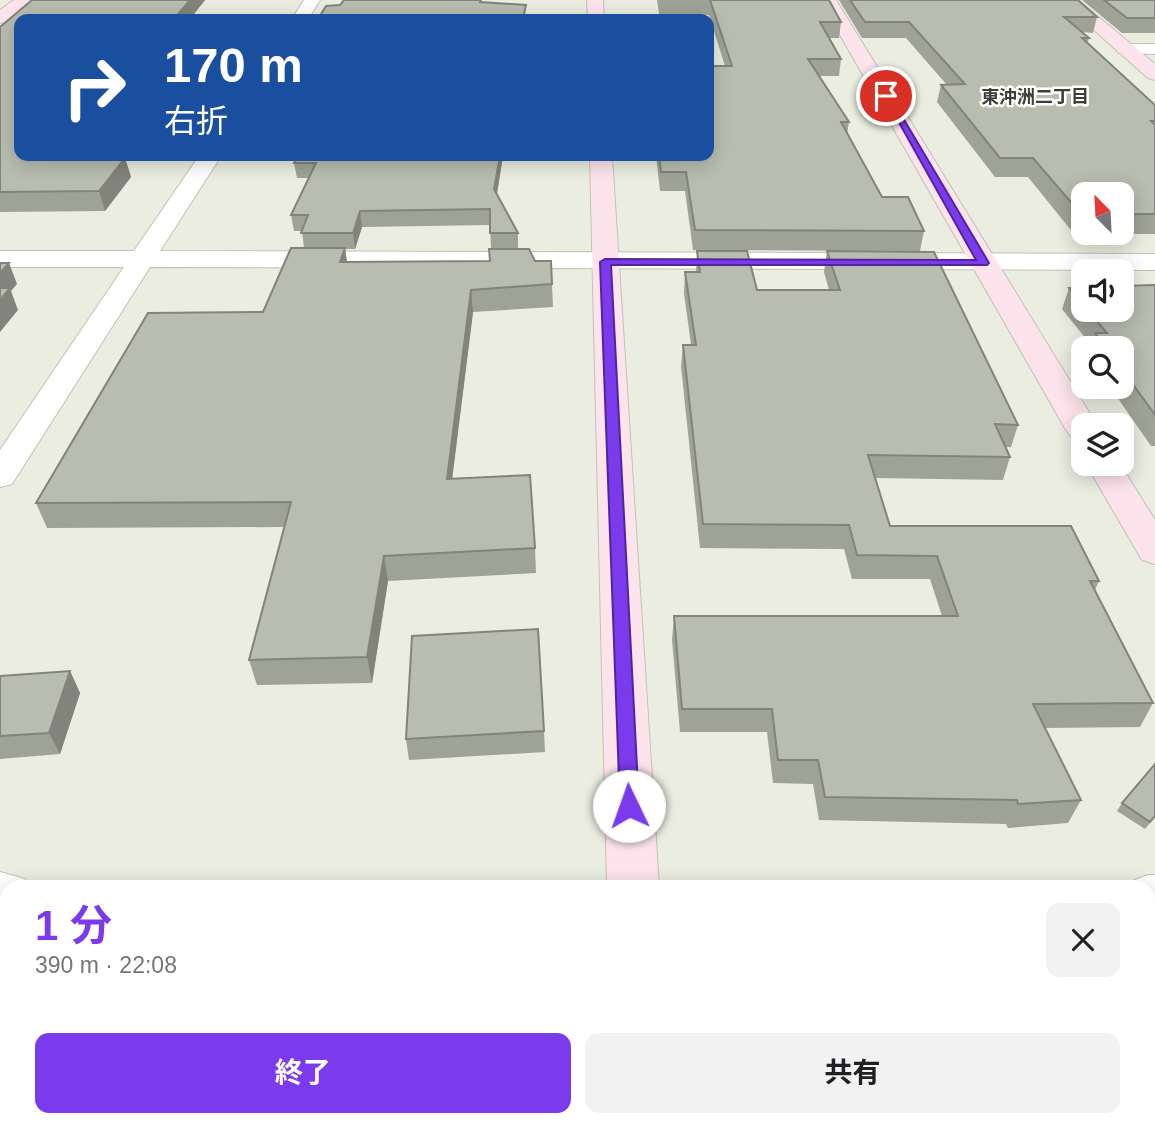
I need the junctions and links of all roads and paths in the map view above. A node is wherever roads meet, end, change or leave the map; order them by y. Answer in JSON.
{"nodes":[{"id":1,"x":25,"y":0,"type":"edge"},
{"id":2,"x":828,"y":0,"type":"edge"},
{"id":3,"x":1069,"y":0,"type":"edge"},
{"id":4,"x":0,"y":19,"type":"edge"},
{"id":5,"x":1125,"y":49,"type":"junction"},
{"id":6,"x":1155,"y":49,"type":"edge"},
{"id":7,"x":1155,"y":74,"type":"edge"},
{"id":8,"x":208,"y":161,"type":"edge"},
{"id":9,"x":601,"y":161,"type":"edge"},
{"id":10,"x":0,"y":259,"type":"edge"},
{"id":11,"x":142,"y":261,"type":"junction"},
{"id":12,"x":605,"y":262,"type":"junction"},
{"id":13,"x":1155,"y":262,"type":"edge"},
{"id":14,"x":984,"y":263,"type":"junction"},
{"id":15,"x":1073,"y":413,"type":"edge"},
{"id":16,"x":0,"y":475,"type":"edge"},
{"id":17,"x":1110,"y":476,"type":"edge"},
{"id":18,"x":1155,"y":551,"type":"edge"},
{"id":19,"x":633,"y":880,"type":"edge"}],
"edges":[{"from":1,"to":4,"type":"street"},
{"from":2,"to":14,"type":"street"},
{"from":3,"to":5,"type":"street"},
{"from":5,"to":6,"type":"street"},
{"from":5,"to":7,"type":"street"},
{"from":8,"to":11,"type":"street"},
{"from":9,"to":12,"type":"street"},
{"from":10,"to":11,"type":"street"},
{"from":11,"to":12,"type":"street"},
{"from":11,"to":16,"type":"street"},
{"from":12,"to":14,"type":"street"},
{"from":12,"to":19,"type":"street"},
{"from":13,"to":14,"type":"street"},
{"from":14,"to":15,"type":"street"},
{"from":17,"to":18,"type":"street"}]}
